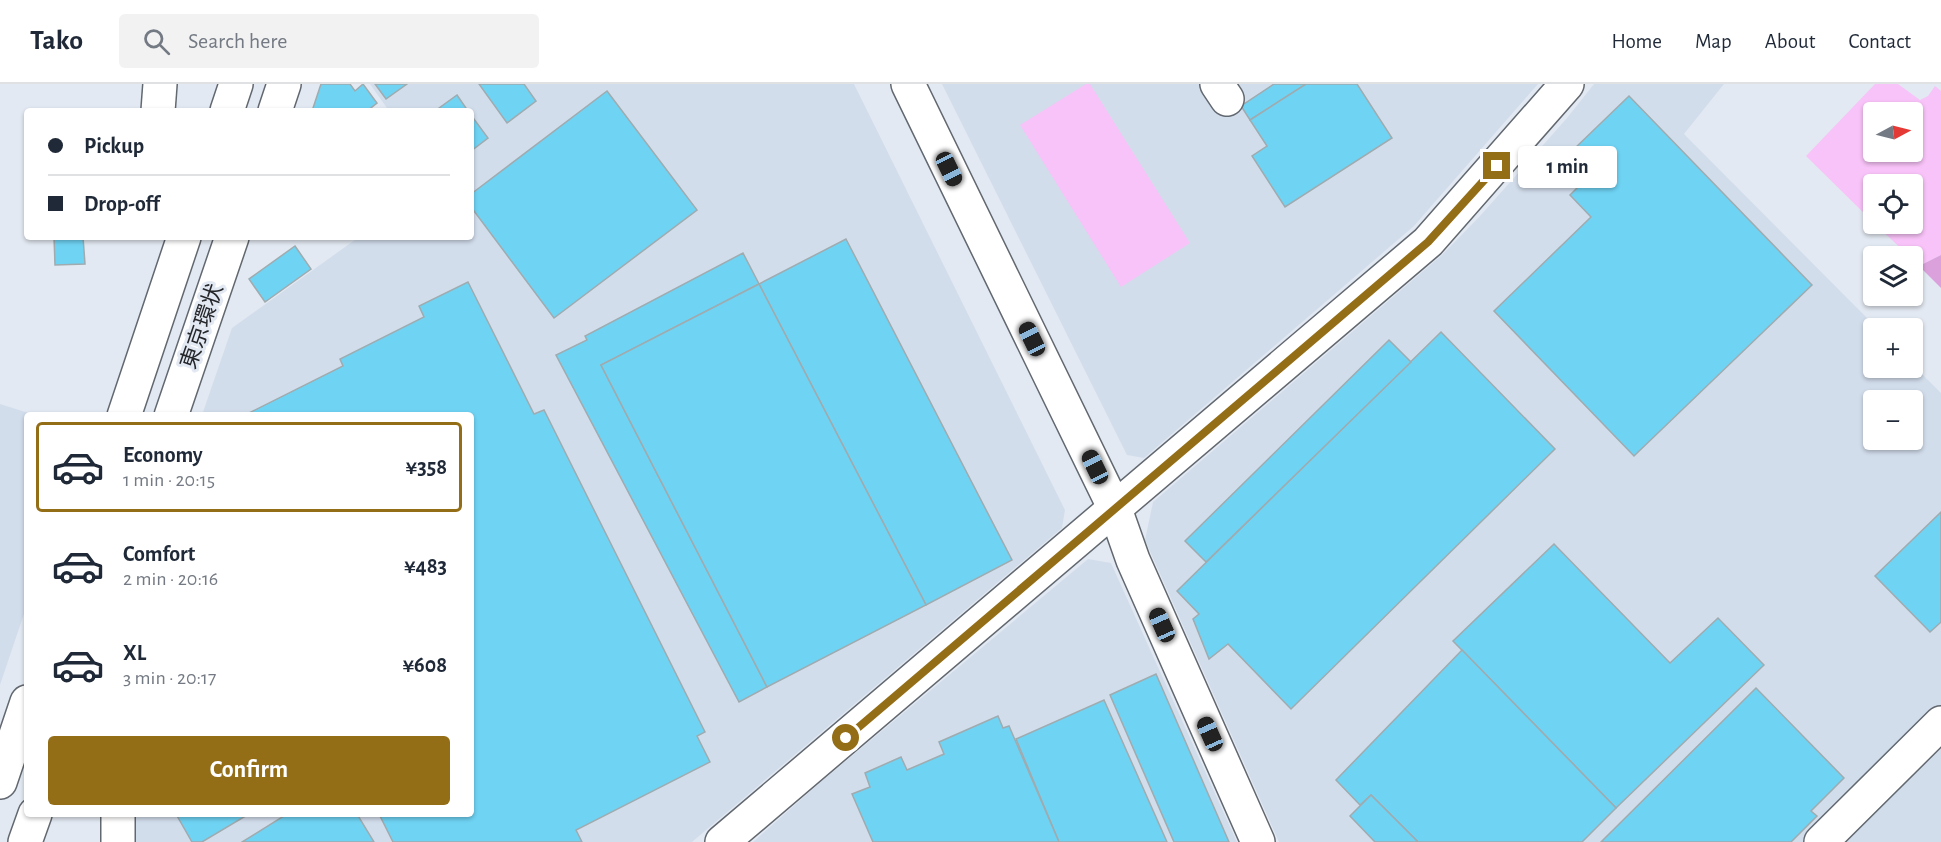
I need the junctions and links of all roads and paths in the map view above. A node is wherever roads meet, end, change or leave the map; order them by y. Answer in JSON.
{"nodes":[{"id":1,"x":160,"y":84,"type":"edge"},
{"id":2,"x":236,"y":84,"type":"edge"},
{"id":3,"x":284,"y":84,"type":"edge"},
{"id":4,"x":908,"y":84,"type":"edge"},
{"id":5,"x":1567,"y":84,"type":"edge"},
{"id":6,"x":158,"y":108,"type":"edge"},
{"id":7,"x":228,"y":108,"type":"edge"},
{"id":8,"x":275,"y":108,"type":"edge"},
{"id":9,"x":183,"y":240,"type":"edge"},
{"id":10,"x":231,"y":240,"type":"edge"},
{"id":11,"x":125,"y":412,"type":"edge"},
{"id":12,"x":172,"y":412,"type":"edge"},
{"id":13,"x":1115,"y":509,"type":"junction"},
{"id":14,"x":24,"y":711,"type":"edge"},
{"id":15,"x":1941,"y":723,"type":"edge"},
{"id":16,"x":0,"y":782,"type":"edge"},
{"id":17,"x":34,"y":817,"type":"edge"},
{"id":18,"x":118,"y":817,"type":"edge"},
{"id":19,"x":26,"y":842,"type":"edge"},
{"id":20,"x":118,"y":842,"type":"edge"},
{"id":21,"x":722,"y":842,"type":"edge"},
{"id":22,"x":1258,"y":842,"type":"edge"},
{"id":23,"x":1821,"y":842,"type":"edge"}],
"edges":[{"from":1,"to":6,"type":"main road"},
{"from":2,"to":7,"type":"main road"},
{"from":3,"to":8,"type":"main road"},
{"from":4,"to":13,"type":"main road"},
{"from":5,"to":13,"type":"main road"},
{"from":9,"to":11,"type":"main road","name":"東京環状"},
{"from":10,"to":12,"type":"main road","name":"東京環状"},
{"from":13,"to":21,"type":"main road"},
{"from":13,"to":22,"type":"main road"},
{"from":14,"to":16,"type":"main road"},
{"from":15,"to":23,"type":"main road"},
{"from":17,"to":19,"type":"main road"},
{"from":18,"to":20,"type":"main road"}]}
